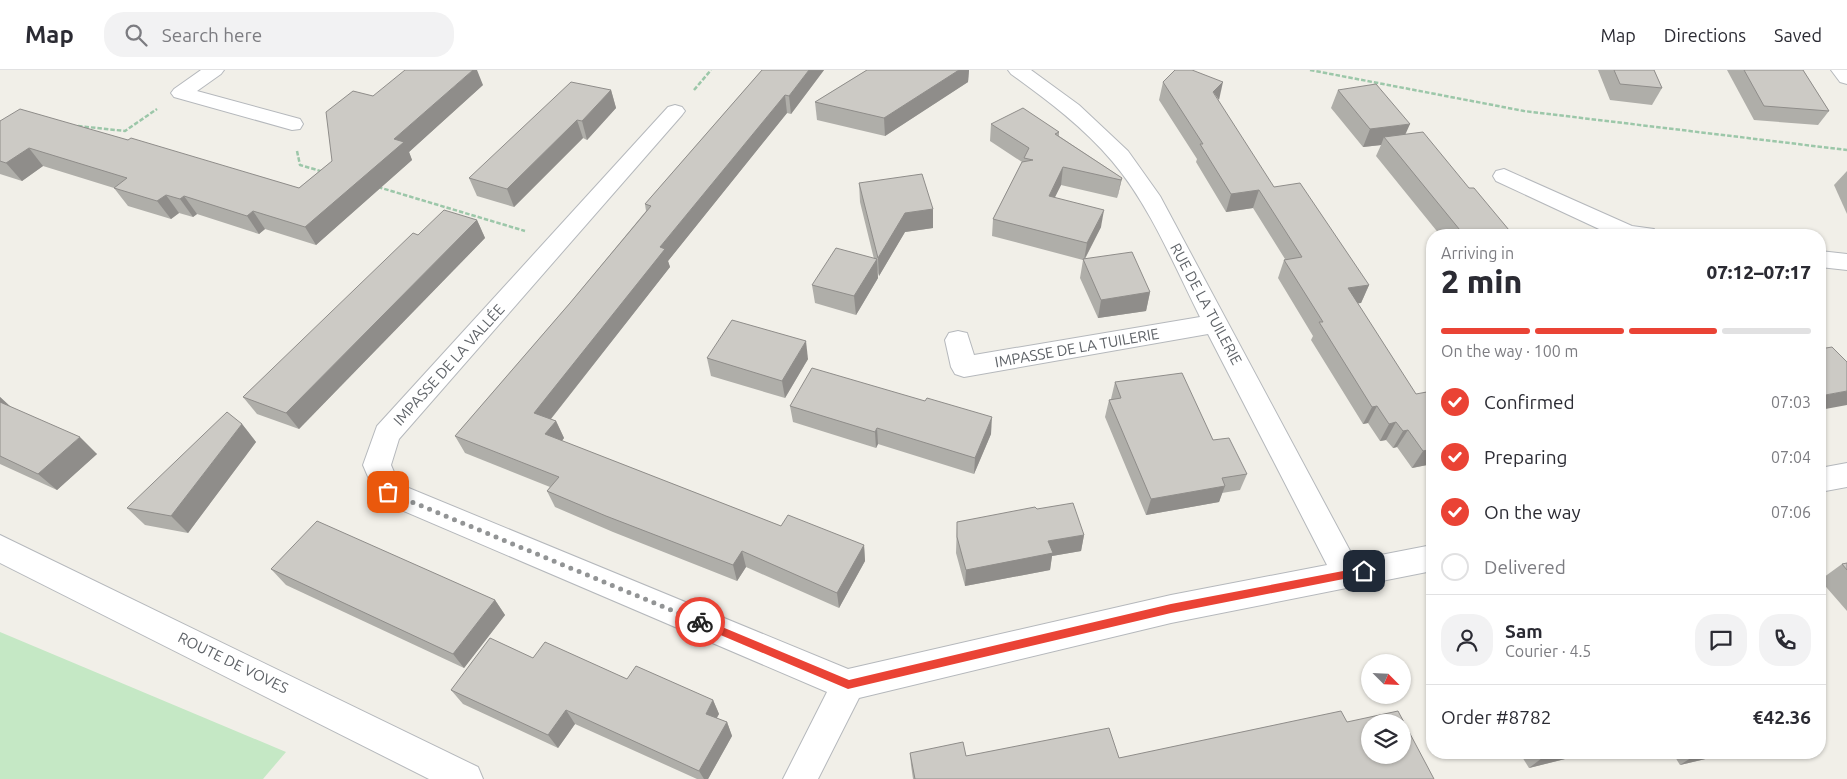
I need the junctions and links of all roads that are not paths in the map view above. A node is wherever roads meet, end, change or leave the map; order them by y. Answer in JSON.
{"nodes":[{"id":1,"x":214,"y":70,"type":"edge"},
{"id":2,"x":1018,"y":70,"type":"edge"},
{"id":3,"x":1841,"y":70,"type":"edge"},
{"id":4,"x":1847,"y":78,"type":"edge"},
{"id":5,"x":675,"y":111,"type":"dead end"},
{"id":6,"x":292,"y":124,"type":"road end"},
{"id":7,"x":1504,"y":176,"type":"dead end"},
{"id":8,"x":1619,"y":229,"type":"edge"},
{"id":9,"x":1826,"y":260,"type":"edge"},
{"id":10,"x":1847,"y":262,"type":"edge"},
{"id":11,"x":1216,"y":323,"type":"junction"},
{"id":12,"x":958,"y":340,"type":"dead end"},
{"id":13,"x":1847,"y":475,"type":"edge"},
{"id":14,"x":1826,"y":479,"type":"edge"},
{"id":15,"x":0,"y":548,"type":"edge"},
{"id":16,"x":1426,"y":559,"type":"edge"},
{"id":17,"x":1347,"y":574,"type":"junction"},
{"id":18,"x":848,"y":685,"type":"junction"},
{"id":19,"x":466,"y":779,"type":"edge"},
{"id":20,"x":800,"y":779,"type":"edge"}],
"edges":[{"from":1,"to":6,"type":"street"},
{"from":2,"to":11,"type":"street","name":"RUE DE LA TUILERIE"},
{"from":3,"to":4,"type":"street"},
{"from":5,"to":18,"type":"street","name":"IMPASSE DE LA VALLÉE"},
{"from":7,"to":8,"type":"street"},
{"from":9,"to":10,"type":"street"},
{"from":11,"to":12,"type":"street","name":"IMPASSE DE LA TUILERIE"},
{"from":11,"to":17,"type":"street","name":"RUE DE LA TUILERIE"},
{"from":13,"to":14,"type":"street"},
{"from":15,"to":19,"type":"street","name":"ROUTE DE VOVES"},
{"from":16,"to":17,"type":"street"},
{"from":17,"to":18,"type":"street"},
{"from":18,"to":20,"type":"street"}]}
